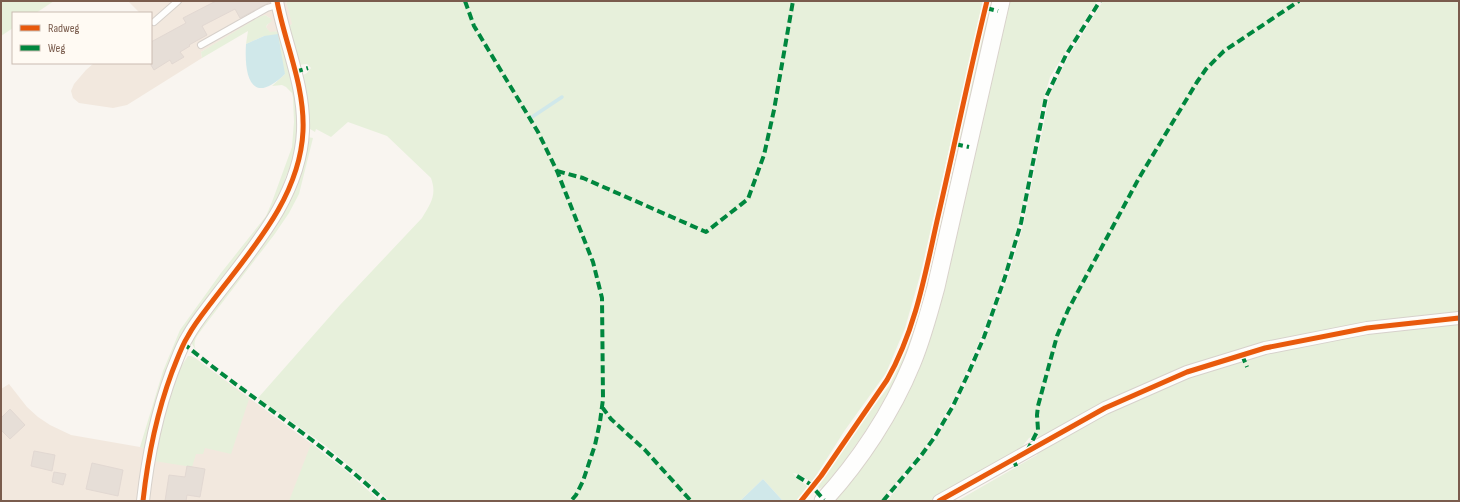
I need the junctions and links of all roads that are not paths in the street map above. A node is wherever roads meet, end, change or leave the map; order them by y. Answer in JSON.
{"nodes":[{"id":1,"x":178,"y":1,"type":"edge"},
{"id":2,"x":1001,"y":1,"type":"edge"},
{"id":3,"x":277,"y":3,"type":"edge"},
{"id":4,"x":154,"y":22,"type":"dead end"},
{"id":5,"x":201,"y":45,"type":"dead end"},
{"id":6,"x":1459,"y":318,"type":"edge"},
{"id":7,"x":143,"y":501,"type":"edge"},
{"id":8,"x":823,"y":501,"type":"edge"},
{"id":9,"x":939,"y":501,"type":"edge"}],
"edges":[{"from":1,"to":4,"type":"lane"},
{"from":2,"to":8,"type":"main road"},
{"from":3,"to":5,"type":"lane"},
{"from":3,"to":7,"type":"street"},
{"from":6,"to":9,"type":"street"}]}
